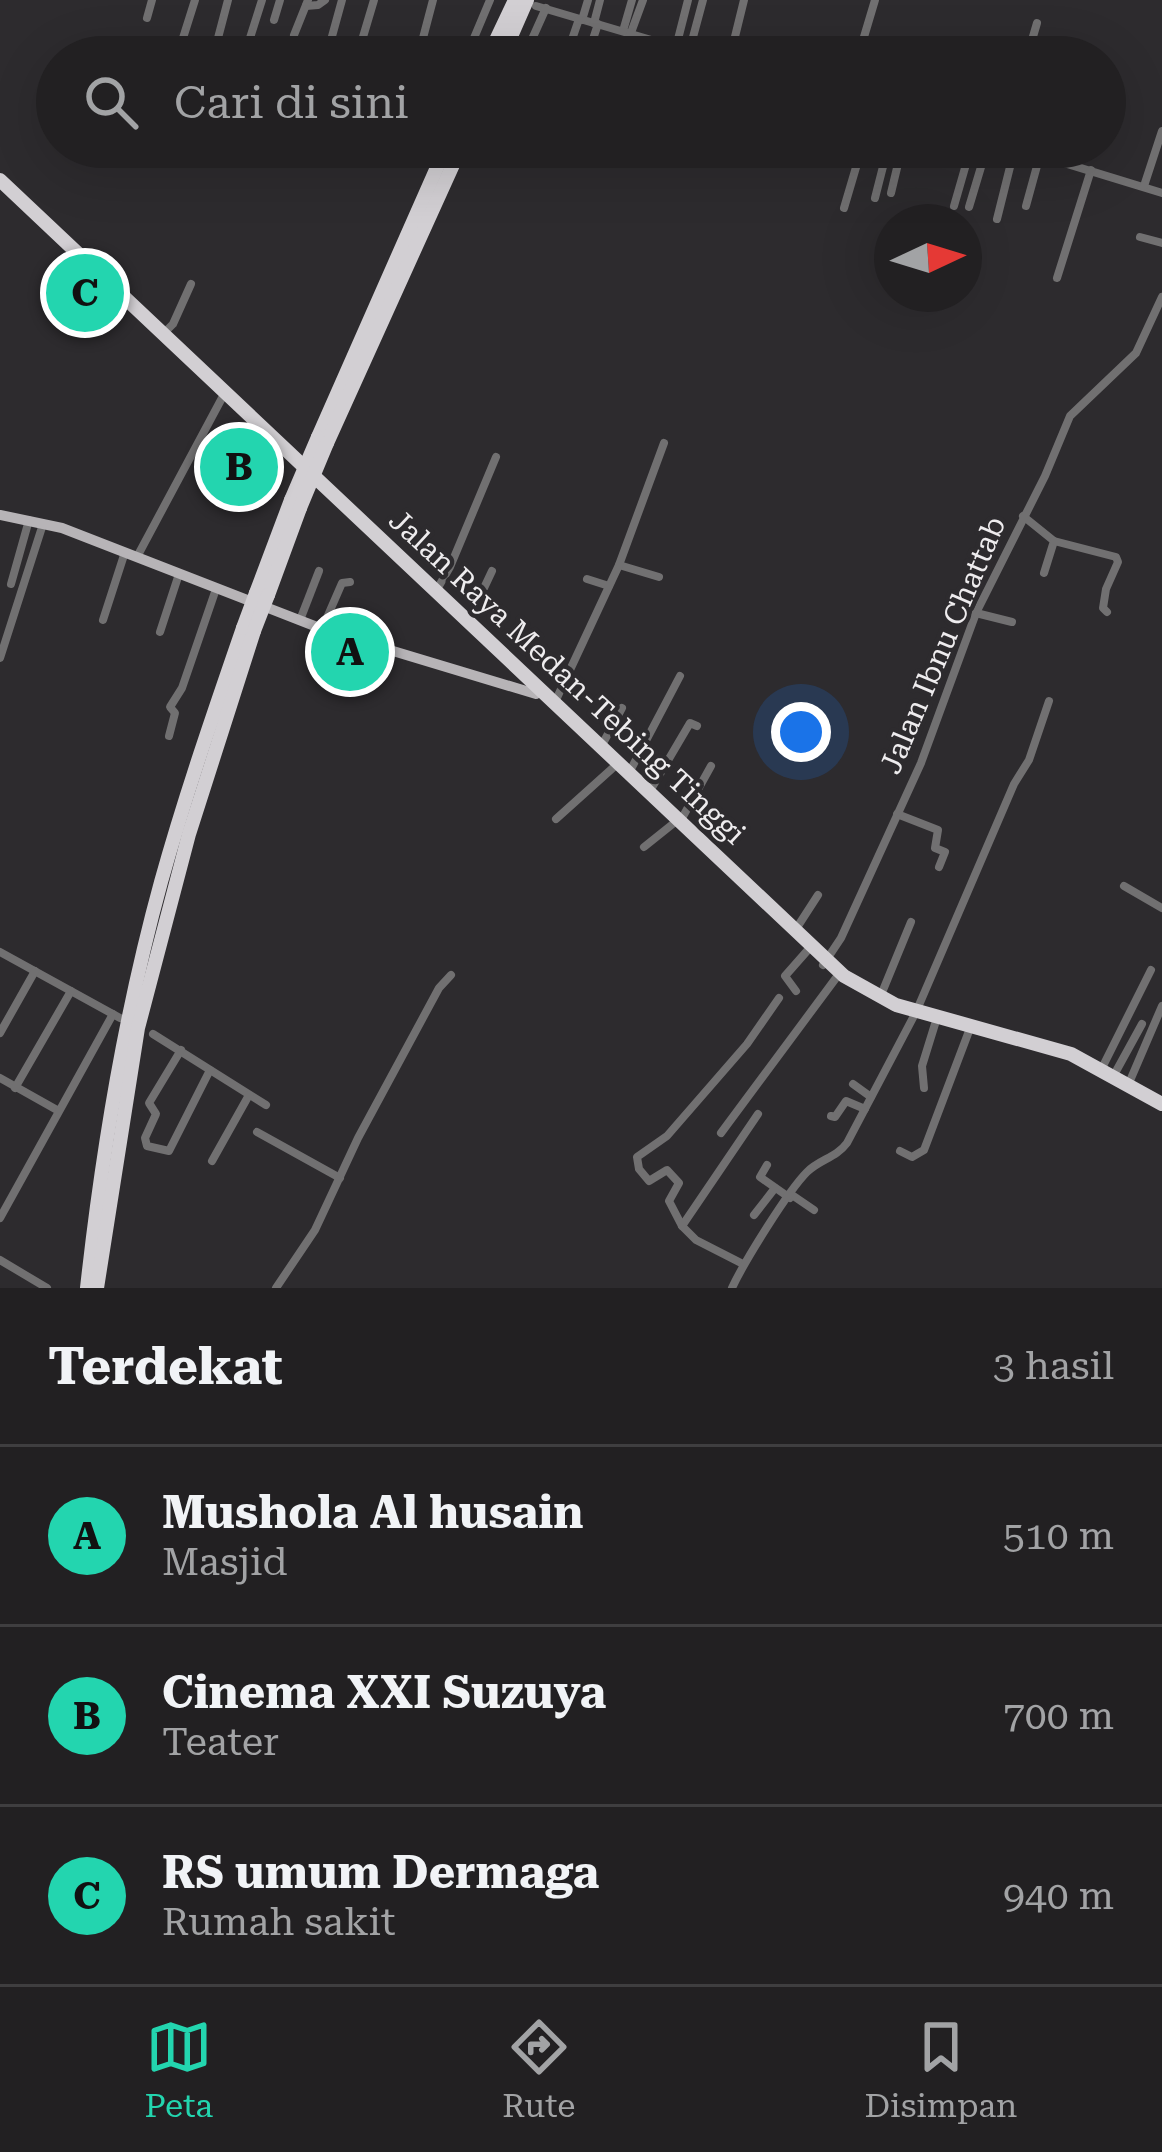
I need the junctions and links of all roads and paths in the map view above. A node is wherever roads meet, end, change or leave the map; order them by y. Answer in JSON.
{"nodes":[{"id":1,"x":152,"y":0,"type":"edge"},
{"id":2,"x":195,"y":0,"type":"edge"},
{"id":3,"x":228,"y":0,"type":"edge"},
{"id":4,"x":262,"y":0,"type":"edge"},
{"id":5,"x":280,"y":0,"type":"edge"},
{"id":6,"x":325,"y":0,"type":"edge"},
{"id":7,"x":343,"y":0,"type":"edge"},
{"id":8,"x":374,"y":0,"type":"edge"},
{"id":9,"x":433,"y":0,"type":"edge"},
{"id":10,"x":490,"y":0,"type":"edge"},
{"id":11,"x":514,"y":0,"type":"edge"},
{"id":12,"x":556,"y":0,"type":"edge"},
{"id":13,"x":588,"y":0,"type":"edge"},
{"id":14,"x":601,"y":0,"type":"edge"},
{"id":15,"x":632,"y":0,"type":"edge"},
{"id":16,"x":643,"y":0,"type":"edge"},
{"id":17,"x":688,"y":0,"type":"edge"},
{"id":18,"x":703,"y":0,"type":"edge"},
{"id":19,"x":744,"y":0,"type":"edge"},
{"id":20,"x":875,"y":0,"type":"edge"},
{"id":21,"x":307,"y":3,"type":"edge"},
{"id":22,"x":541,"y":6,"type":"edge"},
{"id":23,"x":146,"y":18,"type":"dead end"},
{"id":24,"x":580,"y":19,"type":"junction"},
{"id":25,"x":274,"y":20,"type":"dead end"},
{"id":26,"x":1036,"y":22,"type":"dead end"},
{"id":27,"x":596,"y":24,"type":"junction"},
{"id":28,"x":627,"y":32,"type":"junction"},
{"id":29,"x":294,"y":35,"type":"dead end"},
{"id":30,"x":184,"y":36,"type":"edge"},
{"id":31,"x":219,"y":36,"type":"edge"},
{"id":32,"x":251,"y":36,"type":"edge"},
{"id":33,"x":332,"y":36,"type":"edge"},
{"id":34,"x":363,"y":36,"type":"edge"},
{"id":35,"x":424,"y":36,"type":"edge"},
{"id":36,"x":475,"y":36,"type":"edge"},
{"id":37,"x":498,"y":36,"type":"edge"},
{"id":38,"x":518,"y":36,"type":"edge"},
{"id":39,"x":531,"y":36,"type":"edge"},
{"id":40,"x":574,"y":36,"type":"edge"},
{"id":41,"x":593,"y":36,"type":"edge"},
{"id":42,"x":626,"y":36,"type":"edge"},
{"id":43,"x":639,"y":36,"type":"edge"},
{"id":44,"x":679,"y":36,"type":"edge"},
{"id":45,"x":694,"y":36,"type":"edge"},
{"id":46,"x":735,"y":36,"type":"edge"},
{"id":47,"x":864,"y":36,"type":"edge"},
{"id":48,"x":1032,"y":36,"type":"edge"},
{"id":49,"x":1162,"y":131,"type":"edge"},
{"id":50,"x":437,"y":168,"type":"edge"},
{"id":51,"x":451,"y":168,"type":"edge"},
{"id":52,"x":856,"y":168,"type":"edge"},
{"id":53,"x":883,"y":168,"type":"edge"},
{"id":54,"x":897,"y":168,"type":"edge"},
{"id":55,"x":965,"y":168,"type":"edge"},
{"id":56,"x":981,"y":168,"type":"edge"},
{"id":57,"x":1009,"y":168,"type":"edge"},
{"id":58,"x":1036,"y":168,"type":"edge"},
{"id":59,"x":1084,"y":168,"type":"edge"},
{"id":60,"x":1091,"y":170,"type":"junction"},
{"id":61,"x":0,"y":180,"type":"edge"},
{"id":62,"x":1144,"y":186,"type":"junction"},
{"id":63,"x":0,"y":192,"type":"edge"},
{"id":64,"x":891,"y":193,"type":"dead end"},
{"id":65,"x":1162,"y":193,"type":"edge"},
{"id":66,"x":875,"y":198,"type":"dead end"},
{"id":67,"x":955,"y":204,"type":"edge"},
{"id":68,"x":970,"y":204,"type":"edge"},
{"id":69,"x":1026,"y":206,"type":"dead end"},
{"id":70,"x":844,"y":208,"type":"dead end"},
{"id":71,"x":997,"y":219,"type":"dead end"},
{"id":72,"x":1140,"y":237,"type":"dead end"},
{"id":73,"x":1162,"y":243,"type":"edge"},
{"id":74,"x":1057,"y":278,"type":"dead end"},
{"id":75,"x":191,"y":284,"type":"dead end"},
{"id":76,"x":1162,"y":297,"type":"edge"},
{"id":77,"x":163,"y":334,"type":"junction"},
{"id":78,"x":222,"y":398,"type":"junction"},
{"id":79,"x":323,"y":440,"type":"junction"},
{"id":80,"x":664,"y":443,"type":"dead end"},
{"id":81,"x":496,"y":458,"type":"dead end"},
{"id":82,"x":0,"y":514,"type":"edge"},
{"id":83,"x":1023,"y":516,"type":"junction"},
{"id":84,"x":28,"y":520,"type":"junction"},
{"id":85,"x":43,"y":523,"type":"junction"},
{"id":86,"x":1054,"y":541,"type":"junction"},
{"id":87,"x":132,"y":553,"type":"junction"},
{"id":88,"x":619,"y":565,"type":"junction"},
{"id":89,"x":319,"y":571,"type":"dead end"},
{"id":90,"x":492,"y":571,"type":"dead end"},
{"id":91,"x":1044,"y":572,"type":"dead end"},
{"id":92,"x":179,"y":573,"type":"junction"},
{"id":93,"x":659,"y":577,"type":"dead end"},
{"id":94,"x":587,"y":579,"type":"dead end"},
{"id":95,"x":350,"y":582,"type":"dead end"},
{"id":96,"x":11,"y":584,"type":"dead end"},
{"id":97,"x":609,"y":586,"type":"junction"},
{"id":98,"x":216,"y":589,"type":"junction"},
{"id":99,"x":436,"y":590,"type":"junction"},
{"id":100,"x":978,"y":608,"type":"junction"},
{"id":101,"x":1107,"y":612,"type":"dead end"},
{"id":102,"x":103,"y":620,"type":"dead end"},
{"id":103,"x":300,"y":620,"type":"junction"},
{"id":104,"x":469,"y":620,"type":"junction"},
{"id":105,"x":1012,"y":622,"type":"dead end"},
{"id":106,"x":249,"y":629,"type":"junction"},
{"id":107,"x":322,"y":629,"type":"junction"},
{"id":108,"x":160,"y":632,"type":"dead end"},
{"id":109,"x":0,"y":658,"type":"edge"},
{"id":110,"x":680,"y":676,"type":"dead end"},
{"id":111,"x":517,"y":683,"type":"junction"},
{"id":112,"x":539,"y":692,"type":"junction"},
{"id":113,"x":1049,"y":701,"type":"dead end"},
{"id":114,"x":555,"y":702,"type":"junction"},
{"id":115,"x":622,"y":708,"type":"dead end"},
{"id":116,"x":697,"y":726,"type":"dead end"},
{"id":117,"x":170,"y":736,"type":"dead end"},
{"id":118,"x":602,"y":745,"type":"junction"},
{"id":119,"x":711,"y":766,"type":"dead end"},
{"id":120,"x":623,"y":769,"type":"junction"},
{"id":121,"x":650,"y":790,"type":"junction"},
{"id":122,"x":897,"y":814,"type":"junction"},
{"id":123,"x":556,"y":819,"type":"dead end"},
{"id":124,"x":677,"y":822,"type":"junction"},
{"id":125,"x":952,"y":836,"type":"dead end"},
{"id":126,"x":644,"y":847,"type":"dead end"},
{"id":127,"x":945,"y":852,"type":"junction"},
{"id":128,"x":939,"y":868,"type":"dead end"},
{"id":129,"x":1124,"y":886,"type":"dead end"},
{"id":130,"x":818,"y":895,"type":"dead end"},
{"id":131,"x":1162,"y":908,"type":"edge"},
{"id":132,"x":911,"y":922,"type":"dead end"},
{"id":133,"x":795,"y":931,"type":"junction"},
{"id":134,"x":806,"y":951,"type":"junction"},
{"id":135,"x":0,"y":952,"type":"edge"},
{"id":136,"x":825,"y":963,"type":"junction"},
{"id":137,"x":1151,"y":970,"type":"dead end"},
{"id":138,"x":35,"y":971,"type":"junction"},
{"id":139,"x":451,"y":975,"type":"dead end"},
{"id":140,"x":836,"y":978,"type":"junction"},
{"id":141,"x":71,"y":991,"type":"junction"},
{"id":142,"x":796,"y":992,"type":"dead end"},
{"id":143,"x":880,"y":997,"type":"junction"},
{"id":144,"x":779,"y":998,"type":"dead end"},
{"id":145,"x":1162,"y":1006,"type":"edge"},
{"id":146,"x":914,"y":1015,"type":"junction"},
{"id":147,"x":935,"y":1024,"type":"junction"},
{"id":148,"x":1142,"y":1024,"type":"dead end"},
{"id":149,"x":968,"y":1031,"type":"junction"},
{"id":150,"x":0,"y":1033,"type":"edge"},
{"id":151,"x":153,"y":1034,"type":"dead end"},
{"id":152,"x":181,"y":1050,"type":"junction"},
{"id":153,"x":211,"y":1070,"type":"junction"},
{"id":154,"x":1108,"y":1071,"type":"junction"},
{"id":155,"x":0,"y":1078,"type":"edge"},
{"id":156,"x":1130,"y":1083,"type":"junction"},
{"id":157,"x":853,"y":1084,"type":"dead end"},
{"id":158,"x":15,"y":1088,"type":"junction"},
{"id":159,"x":924,"y":1088,"type":"dead end"},
{"id":160,"x":249,"y":1095,"type":"junction"},
{"id":161,"x":872,"y":1097,"type":"junction"},
{"id":162,"x":266,"y":1105,"type":"dead end"},
{"id":163,"x":1162,"y":1107,"type":"edge"},
{"id":164,"x":865,"y":1109,"type":"junction"},
{"id":165,"x":57,"y":1110,"type":"junction"},
{"id":166,"x":758,"y":1114,"type":"dead end"},
{"id":167,"x":831,"y":1116,"type":"dead end"},
{"id":168,"x":257,"y":1132,"type":"dead end"},
{"id":169,"x":721,"y":1133,"type":"dead end"},
{"id":170,"x":899,"y":1151,"type":"dead end"},
{"id":171,"x":212,"y":1161,"type":"dead end"},
{"id":172,"x":767,"y":1165,"type":"dead end"},
{"id":173,"x":340,"y":1178,"type":"junction"},
{"id":174,"x":775,"y":1188,"type":"junction"},
{"id":175,"x":791,"y":1196,"type":"junction"},
{"id":176,"x":814,"y":1210,"type":"dead end"},
{"id":177,"x":754,"y":1215,"type":"dead end"},
{"id":178,"x":0,"y":1218,"type":"edge"},
{"id":179,"x":682,"y":1226,"type":"junction"},
{"id":180,"x":0,"y":1260,"type":"edge"},
{"id":181,"x":743,"y":1264,"type":"junction"},
{"id":182,"x":47,"y":1288,"type":"edge"},
{"id":183,"x":87,"y":1288,"type":"edge"},
{"id":184,"x":97,"y":1288,"type":"edge"},
{"id":185,"x":276,"y":1288,"type":"edge"},
{"id":186,"x":732,"y":1288,"type":"edge"}],
"edges":[{"from":1,"to":23,"type":"street"},
{"from":2,"to":30,"type":"street"},
{"from":3,"to":31,"type":"street"},
{"from":4,"to":32,"type":"street"},
{"from":5,"to":25,"type":"street"},
{"from":6,"to":21,"type":"street"},
{"from":7,"to":33,"type":"street"},
{"from":8,"to":34,"type":"street"},
{"from":9,"to":35,"type":"street"},
{"from":10,"to":36,"type":"street"},
{"from":11,"to":37,"type":"highway"},
{"from":12,"to":22,"type":"street"},
{"from":13,"to":24,"type":"street"},
{"from":14,"to":27,"type":"street"},
{"from":15,"to":28,"type":"street"},
{"from":16,"to":28,"type":"street"},
{"from":17,"to":44,"type":"street"},
{"from":18,"to":45,"type":"street"},
{"from":19,"to":46,"type":"street"},
{"from":20,"to":47,"type":"street"},
{"from":21,"to":29,"type":"street"},
{"from":22,"to":24,"type":"street"},
{"from":22,"to":38,"type":"highway"},
{"from":22,"to":39,"type":"street"},
{"from":24,"to":27,"type":"street"},
{"from":24,"to":40,"type":"street"},
{"from":26,"to":48,"type":"street"},
{"from":27,"to":28,"type":"street"},
{"from":27,"to":41,"type":"street"},
{"from":28,"to":42,"type":"street"},
{"from":28,"to":43,"type":"street"},
{"from":49,"to":62,"type":"street"},
{"from":50,"to":79,"type":"highway"},
{"from":51,"to":79,"type":"highway"},
{"from":52,"to":70,"type":"street"},
{"from":53,"to":66,"type":"street"},
{"from":54,"to":64,"type":"street"},
{"from":55,"to":67,"type":"street"},
{"from":56,"to":68,"type":"street"},
{"from":57,"to":71,"type":"street"},
{"from":58,"to":69,"type":"street"},
{"from":59,"to":60,"type":"street"},
{"from":60,"to":62,"type":"street"},
{"from":60,"to":74,"type":"street"},
{"from":61,"to":77,"type":"highway","name":"Jalan Raya Medan-Tebing Tinggi"},
{"from":62,"to":65,"type":"street"},
{"from":63,"to":78,"type":"highway","name":"Jalan Raya Medan-Tebing Tinggi"},
{"from":72,"to":73,"type":"street"},
{"from":75,"to":77,"type":"street"},
{"from":76,"to":83,"type":"street","name":"Jalan Ibnu Chattab"},
{"from":77,"to":99,"type":"highway","name":"Jalan Raya Medan-Tebing Tinggi"},
{"from":78,"to":87,"type":"street"},
{"from":78,"to":111,"type":"highway","name":"Jalan Raya Medan-Tebing Tinggi"},
{"from":79,"to":106,"type":"highway","bridge":true},
{"from":80,"to":88,"type":"street"},
{"from":81,"to":99,"type":"street"},
{"from":82,"to":84,"type":"main road"},
{"from":83,"to":86,"type":"street"},
{"from":83,"to":100,"type":"street","name":"Jalan Ibnu Chattab"},
{"from":84,"to":85,"type":"main road"},
{"from":84,"to":96,"type":"street"},
{"from":85,"to":87,"type":"main road"},
{"from":85,"to":109,"type":"street"},
{"from":86,"to":91,"type":"street"},
{"from":86,"to":101,"type":"street"},
{"from":87,"to":92,"type":"main road"},
{"from":87,"to":102,"type":"street"},
{"from":88,"to":93,"type":"street"},
{"from":88,"to":97,"type":"street"},
{"from":89,"to":103,"type":"street"},
{"from":90,"to":104,"type":"street"},
{"from":92,"to":98,"type":"main road"},
{"from":92,"to":108,"type":"street"},
{"from":94,"to":97,"type":"street"},
{"from":95,"to":107,"type":"street"},
{"from":97,"to":114,"type":"street"},
{"from":98,"to":103,"type":"main road"},
{"from":98,"to":117,"type":"street"},
{"from":99,"to":104,"type":"highway","name":"Jalan Raya Medan-Tebing Tinggi"},
{"from":100,"to":105,"type":"street"},
{"from":100,"to":122,"type":"street","name":"Jalan Ibnu Chattab"},
{"from":103,"to":107,"type":"main road"},
{"from":104,"to":112,"type":"highway","name":"Jalan Raya Medan-Tebing Tinggi"},
{"from":106,"to":183,"type":"highway"},
{"from":106,"to":184,"type":"highway"},
{"from":107,"to":111,"type":"main road"},
{"from":110,"to":120,"type":"street"},
{"from":111,"to":112,"type":"highway","name":"Jalan Raya Medan-Tebing Tinggi"},
{"from":112,"to":114,"type":"highway","name":"Jalan Raya Medan-Tebing Tinggi"},
{"from":112,"to":120,"type":"highway","name":"Jalan Raya Medan-Tebing Tinggi"},
{"from":113,"to":146,"type":"street"},
{"from":114,"to":118,"type":"highway","name":"Jalan Raya Medan-Tebing Tinggi"},
{"from":115,"to":118,"type":"street"},
{"from":116,"to":121,"type":"street"},
{"from":118,"to":120,"type":"highway","name":"Jalan Raya Medan-Tebing Tinggi"},
{"from":119,"to":124,"type":"street"},
{"from":120,"to":121,"type":"highway","name":"Jalan Raya Medan-Tebing Tinggi"},
{"from":120,"to":123,"type":"street"},
{"from":120,"to":124,"type":"highway","name":"Jalan Raya Medan-Tebing Tinggi"},
{"from":121,"to":124,"type":"highway","name":"Jalan Raya Medan-Tebing Tinggi"},
{"from":122,"to":127,"type":"street"},
{"from":122,"to":136,"type":"street","name":"Jalan Ibnu Chattab"},
{"from":124,"to":126,"type":"street"},
{"from":124,"to":133,"type":"highway","name":"Jalan Raya Medan-Tebing Tinggi"},
{"from":124,"to":134,"type":"highway","name":"Jalan Raya Medan-Tebing Tinggi"},
{"from":125,"to":127,"type":"street"},
{"from":127,"to":128,"type":"street"},
{"from":129,"to":131,"type":"street"},
{"from":130,"to":133,"type":"street"},
{"from":132,"to":143,"type":"street"},
{"from":133,"to":136,"type":"highway","name":"Jalan Raya Medan-Tebing Tinggi"},
{"from":134,"to":136,"type":"highway","name":"Jalan Raya Medan-Tebing Tinggi"},
{"from":134,"to":142,"type":"street"},
{"from":135,"to":138,"type":"street"},
{"from":136,"to":140,"type":"highway","name":"Jalan Raya Medan-Tebing Tinggi"},
{"from":136,"to":143,"type":"highway","name":"Jalan Raya Medan-Tebing Tinggi"},
{"from":137,"to":154,"type":"street"},
{"from":138,"to":141,"type":"street"},
{"from":138,"to":150,"type":"street"},
{"from":139,"to":173,"type":"street"},
{"from":140,"to":146,"type":"highway","name":"Jalan Raya Medan-Tebing Tinggi"},
{"from":140,"to":169,"type":"street"},
{"from":141,"to":158,"type":"street"},
{"from":141,"to":165,"type":"street"},
{"from":143,"to":146,"type":"highway","name":"Jalan Raya Medan-Tebing Tinggi"},
{"from":144,"to":179,"type":"street"},
{"from":145,"to":156,"type":"street"},
{"from":146,"to":147,"type":"highway","name":"Jalan Raya Medan-Tebing Tinggi"},
{"from":146,"to":154,"type":"highway","name":"Jalan Raya Medan-Tebing Tinggi"},
{"from":146,"to":161,"type":"street"},
{"from":147,"to":149,"type":"highway","name":"Jalan Raya Medan-Tebing Tinggi"},
{"from":147,"to":159,"type":"street"},
{"from":148,"to":154,"type":"street"},
{"from":149,"to":163,"type":"highway","name":"Jalan Raya Medan-Tebing Tinggi"},
{"from":149,"to":170,"type":"street"},
{"from":151,"to":152,"type":"street"},
{"from":152,"to":153,"type":"street"},
{"from":152,"to":153,"type":"street"},
{"from":153,"to":160,"type":"street"},
{"from":154,"to":156,"type":"highway","name":"Jalan Raya Medan-Tebing Tinggi"},
{"from":155,"to":158,"type":"street"},
{"from":156,"to":163,"type":"highway","name":"Jalan Raya Medan-Tebing Tinggi"},
{"from":157,"to":161,"type":"street"},
{"from":158,"to":165,"type":"street"},
{"from":160,"to":162,"type":"street"},
{"from":160,"to":171,"type":"street"},
{"from":161,"to":164,"type":"street"},
{"from":164,"to":167,"type":"street"},
{"from":164,"to":175,"type":"street"},
{"from":165,"to":178,"type":"street"},
{"from":166,"to":179,"type":"street"},
{"from":168,"to":173,"type":"street"},
{"from":172,"to":174,"type":"street"},
{"from":173,"to":185,"type":"street"},
{"from":174,"to":175,"type":"street"},
{"from":174,"to":177,"type":"street"},
{"from":175,"to":176,"type":"street"},
{"from":175,"to":181,"type":"street"},
{"from":179,"to":181,"type":"street"},
{"from":180,"to":182,"type":"street"},
{"from":181,"to":186,"type":"street"}]}
